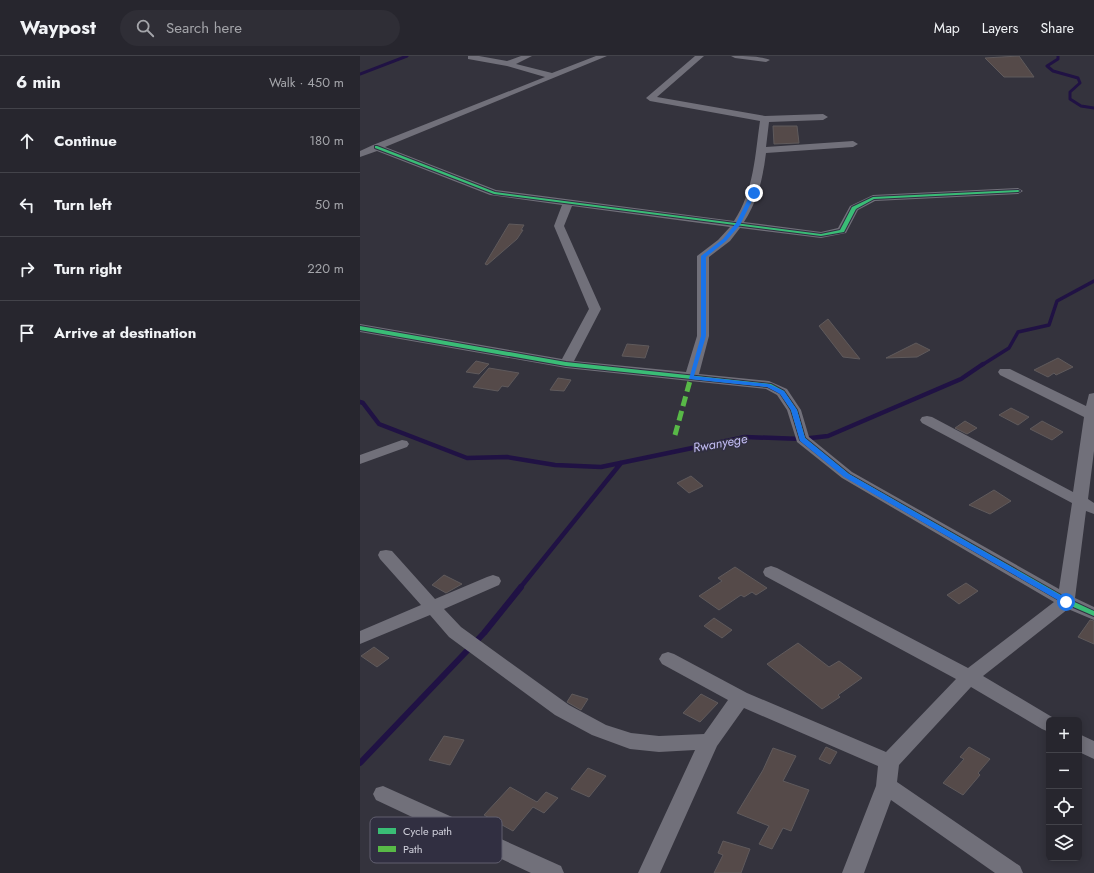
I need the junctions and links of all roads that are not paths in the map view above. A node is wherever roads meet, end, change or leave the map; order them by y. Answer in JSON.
{"nodes":[{"id":1,"x":528,"y":56,"type":"edge"},
{"id":2,"x":603,"y":56,"type":"edge"},
{"id":3,"x":700,"y":56,"type":"edge"},
{"id":4,"x":735,"y":56,"type":"edge"},
{"id":5,"x":471,"y":57,"type":"edge"},
{"id":6,"x":766,"y":60,"type":"dead end"},
{"id":7,"x":508,"y":64,"type":"junction"},
{"id":8,"x":552,"y":76,"type":"junction"},
{"id":9,"x":822,"y":117,"type":"dead end"},
{"id":10,"x":765,"y":119,"type":"junction"},
{"id":11,"x":853,"y":144,"type":"dead end"},
{"id":12,"x":376,"y":147,"type":"junction"},
{"id":13,"x":760,"y":150,"type":"junction"},
{"id":14,"x":360,"y":154,"type":"edge"},
{"id":15,"x":1018,"y":191,"type":"dead end"},
{"id":16,"x":568,"y":202,"type":"junction"},
{"id":17,"x":738,"y":224,"type":"junction"},
{"id":18,"x":360,"y":328,"type":"edge"},
{"id":19,"x":566,"y":364,"type":"junction"},
{"id":20,"x":1006,"y":372,"type":"dead end"},
{"id":21,"x":691,"y":377,"type":"junction"},
{"id":22,"x":1093,"y":409,"type":"edge"},
{"id":23,"x":927,"y":420,"type":"dead end"},
{"id":24,"x":402,"y":444,"type":"dead end"},
{"id":25,"x":360,"y":460,"type":"edge"},
{"id":26,"x":1087,"y":506,"type":"edge"},
{"id":27,"x":386,"y":555,"type":"dead end"},
{"id":28,"x":771,"y":572,"type":"dead end"},
{"id":29,"x":493,"y":581,"type":"dead end"},
{"id":30,"x":1066,"y":602,"type":"junction"},
{"id":31,"x":432,"y":608,"type":"junction"},
{"id":32,"x":1094,"y":614,"type":"edge"},
{"id":33,"x":360,"y":638,"type":"edge"},
{"id":34,"x":668,"y":658,"type":"dead end"},
{"id":35,"x":969,"y":677,"type":"junction"},
{"id":36,"x":740,"y":698,"type":"junction"},
{"id":37,"x":1046,"y":722,"type":"edge"},
{"id":38,"x":709,"y":742,"type":"junction"},
{"id":39,"x":1082,"y":744,"type":"edge"},
{"id":40,"x":1094,"y":751,"type":"edge"},
{"id":41,"x":889,"y":762,"type":"junction"},
{"id":42,"x":886,"y":786,"type":"junction"},
{"id":43,"x":383,"y":794,"type":"dead end"},
{"id":44,"x":432,"y":817,"type":"edge"},
{"id":45,"x":502,"y":849,"type":"edge"},
{"id":46,"x":653,"y":872,"type":"edge"},
{"id":47,"x":553,"y":873,"type":"edge"},
{"id":48,"x":853,"y":873,"type":"edge"},
{"id":49,"x":1012,"y":873,"type":"edge"}],
"edges":[{"from":1,"to":7,"type":"street"},
{"from":2,"to":8,"type":"street"},
{"from":3,"to":10,"type":"street"},
{"from":4,"to":6,"type":"street"},
{"from":5,"to":7,"type":"street"},
{"from":7,"to":8,"type":"street"},
{"from":8,"to":12,"type":"street"},
{"from":9,"to":10,"type":"street"},
{"from":10,"to":13,"type":"street"},
{"from":11,"to":13,"type":"street"},
{"from":12,"to":14,"type":"street"},
{"from":12,"to":16,"type":"street"},
{"from":13,"to":17,"type":"street"},
{"from":15,"to":17,"type":"street"},
{"from":16,"to":17,"type":"street"},
{"from":16,"to":19,"type":"street"},
{"from":17,"to":21,"type":"street"},
{"from":18,"to":19,"type":"street"},
{"from":19,"to":21,"type":"street"},
{"from":20,"to":22,"type":"street"},
{"from":21,"to":30,"type":"street"},
{"from":22,"to":26,"type":"street"},
{"from":23,"to":26,"type":"street"},
{"from":24,"to":25,"type":"street"},
{"from":26,"to":30,"type":"street"},
{"from":27,"to":31,"type":"street"},
{"from":28,"to":35,"type":"street"},
{"from":29,"to":31,"type":"street"},
{"from":30,"to":32,"type":"street"},
{"from":30,"to":35,"type":"street"},
{"from":31,"to":33,"type":"street"},
{"from":31,"to":38,"type":"street"},
{"from":34,"to":36,"type":"street"},
{"from":35,"to":37,"type":"street"},
{"from":35,"to":41,"type":"street"},
{"from":36,"to":38,"type":"street"},
{"from":36,"to":41,"type":"street"},
{"from":38,"to":46,"type":"street"},
{"from":39,"to":40,"type":"street"},
{"from":41,"to":42,"type":"street"},
{"from":42,"to":48,"type":"street"},
{"from":42,"to":49,"type":"street"},
{"from":43,"to":44,"type":"street"},
{"from":45,"to":47,"type":"street"}]}
